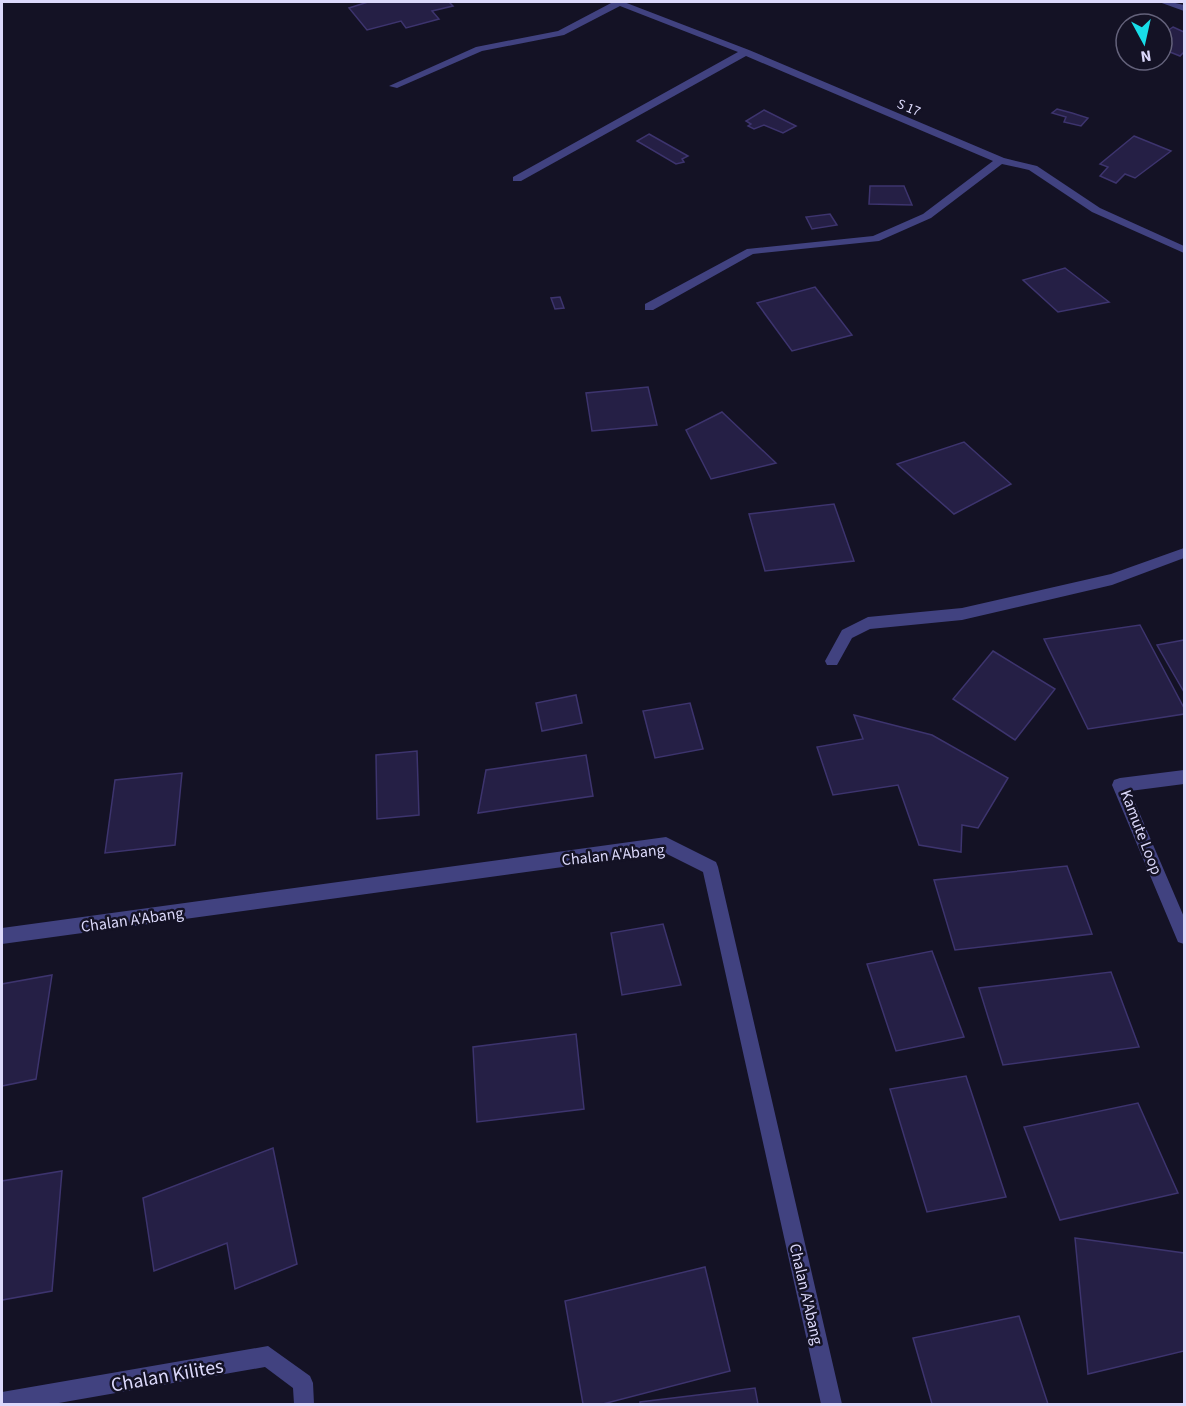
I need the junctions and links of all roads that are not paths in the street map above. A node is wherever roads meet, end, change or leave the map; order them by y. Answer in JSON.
{"nodes":[{"id":1,"x":618,"y":2,"type":"edge"},
{"id":2,"x":1163,"y":2,"type":"edge"},
{"id":3,"x":1185,"y":8,"type":"edge"},
{"id":4,"x":746,"y":52,"type":"junction"},
{"id":5,"x":394,"y":86,"type":"dead end"},
{"id":6,"x":1000,"y":160,"type":"junction"},
{"id":7,"x":517,"y":179,"type":"dead end"},
{"id":8,"x":1185,"y":250,"type":"edge"},
{"id":9,"x":649,"y":307,"type":"dead end"},
{"id":10,"x":1185,"y":553,"type":"edge"},
{"id":11,"x":832,"y":661,"type":"dead end"},
{"id":12,"x":1185,"y":777,"type":"edge"},
{"id":13,"x":2,"y":936,"type":"edge"},
{"id":14,"x":1185,"y":936,"type":"edge"},
{"id":15,"x":2,"y":1403,"type":"edge"},
{"id":16,"x":304,"y":1404,"type":"edge"},
{"id":17,"x":831,"y":1404,"type":"edge"}],
"edges":[{"from":1,"to":4,"type":"street","name":"S 17"},
{"from":1,"to":5,"type":"street"},
{"from":2,"to":3,"type":"street"},
{"from":4,"to":6,"type":"street","name":"S 17"},
{"from":4,"to":7,"type":"street"},
{"from":6,"to":8,"type":"street","name":"S 17"},
{"from":6,"to":9,"type":"street"},
{"from":10,"to":11,"type":"street"},
{"from":12,"to":14,"type":"street","name":"Kamute Loop"},
{"from":13,"to":17,"type":"street","name":"Chalan A'Abang"},
{"from":15,"to":16,"type":"street","name":"Chalan Kilites"}]}
